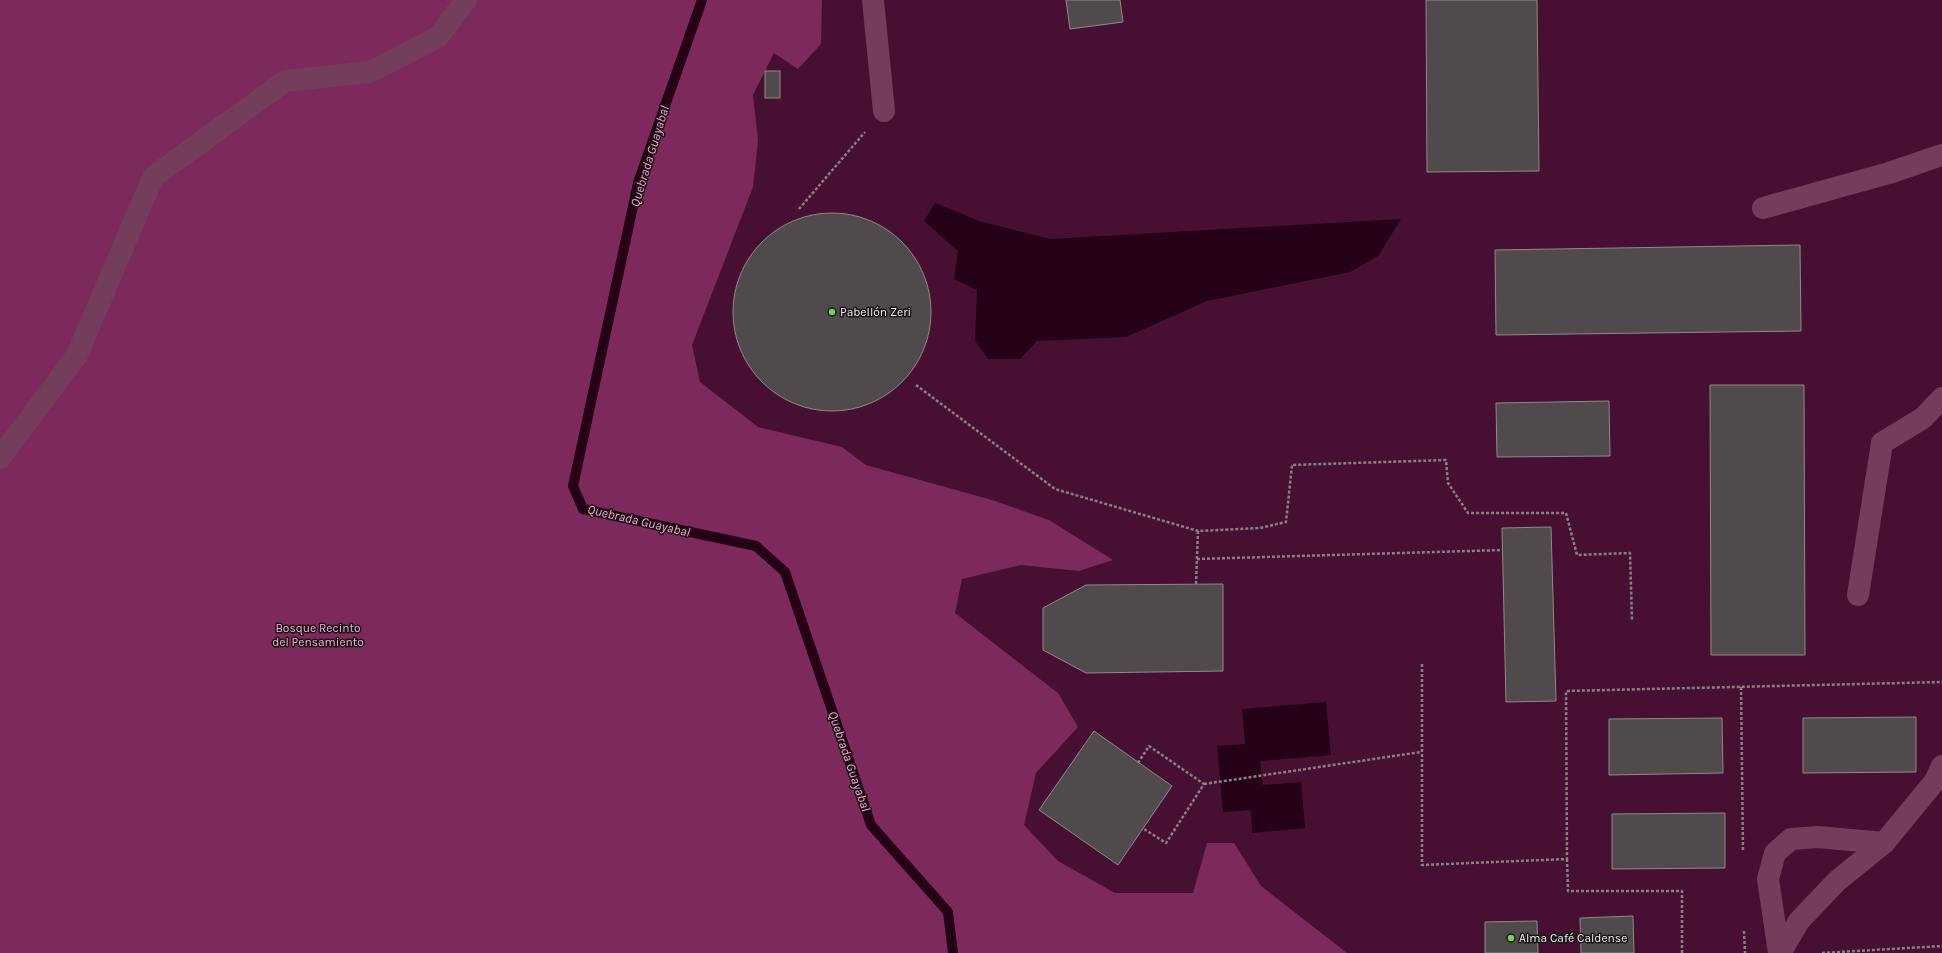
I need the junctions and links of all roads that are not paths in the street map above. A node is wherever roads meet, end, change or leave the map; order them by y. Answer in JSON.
{"nodes":[{"id":1,"x":466,"y":0,"type":"edge"},
{"id":2,"x":873,"y":0,"type":"edge"},
{"id":3,"x":884,"y":111,"type":"road end"},
{"id":4,"x":1942,"y":155,"type":"edge"},
{"id":5,"x":1763,"y":208,"type":"dead end"},
{"id":6,"x":1942,"y":398,"type":"edge"},
{"id":7,"x":0,"y":458,"type":"edge"},
{"id":8,"x":1858,"y":595,"type":"dead end"},
{"id":9,"x":1942,"y":766,"type":"edge"},
{"id":10,"x":1884,"y":843,"type":"junction"},
{"id":11,"x":1779,"y":953,"type":"edge"}],
"edges":[{"from":1,"to":7,"type":"lane"},
{"from":2,"to":3,"type":"lane"},
{"from":4,"to":5,"type":"lane"},
{"from":6,"to":8,"type":"lane"},
{"from":9,"to":10,"type":"lane"},
{"from":10,"to":11,"type":"lane"},
{"from":10,"to":11,"type":"lane"}]}
